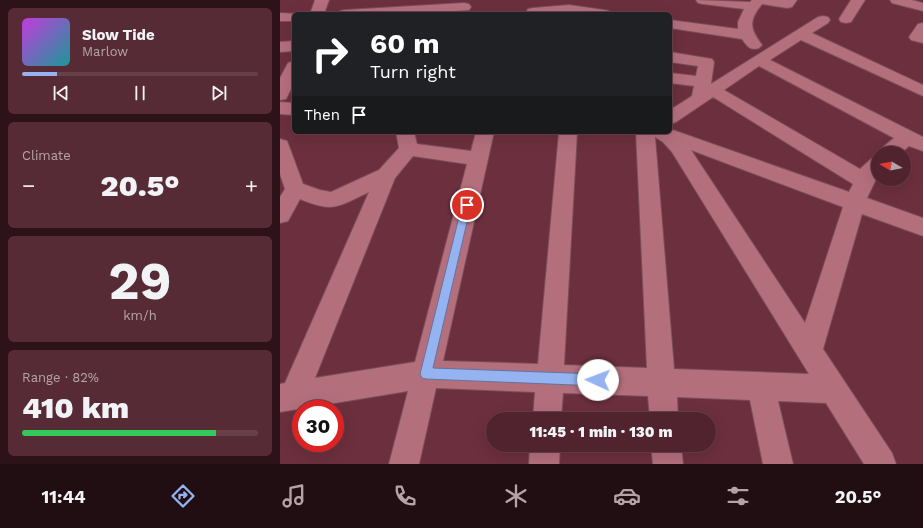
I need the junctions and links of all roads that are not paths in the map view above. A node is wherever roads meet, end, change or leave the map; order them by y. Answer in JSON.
{"nodes":[{"id":1,"x":322,"y":0,"type":"edge"},
{"id":2,"x":703,"y":0,"type":"edge"},
{"id":3,"x":790,"y":0,"type":"edge"},
{"id":4,"x":858,"y":0,"type":"edge"},
{"id":5,"x":896,"y":0,"type":"edge"},
{"id":6,"x":757,"y":2,"type":"edge"},
{"id":7,"x":571,"y":4,"type":"edge"},
{"id":8,"x":378,"y":6,"type":"edge"},
{"id":9,"x":464,"y":7,"type":"edge"},
{"id":10,"x":923,"y":7,"type":"edge"},
{"id":11,"x":531,"y":10,"type":"edge"},
{"id":12,"x":318,"y":12,"type":"edge"},
{"id":13,"x":353,"y":12,"type":"edge"},
{"id":14,"x":597,"y":12,"type":"edge"},
{"id":15,"x":280,"y":17,"type":"edge"},
{"id":16,"x":292,"y":17,"type":"edge"},
{"id":17,"x":846,"y":19,"type":"dead end"},
{"id":18,"x":823,"y":20,"type":"dead end"},
{"id":19,"x":672,"y":24,"type":"edge"},
{"id":20,"x":923,"y":27,"type":"edge"},
{"id":21,"x":800,"y":34,"type":"junction"},
{"id":22,"x":746,"y":35,"type":"junction"},
{"id":23,"x":923,"y":39,"type":"edge"},
{"id":24,"x":292,"y":46,"type":"edge"},
{"id":25,"x":280,"y":47,"type":"edge"},
{"id":26,"x":672,"y":57,"type":"edge"},
{"id":27,"x":763,"y":58,"type":"junction"},
{"id":28,"x":292,"y":70,"type":"edge"},
{"id":29,"x":672,"y":79,"type":"edge"},
{"id":30,"x":705,"y":91,"type":"junction"},
{"id":31,"x":923,"y":91,"type":"edge"},
{"id":32,"x":280,"y":95,"type":"edge"},
{"id":33,"x":280,"y":108,"type":"edge"},
{"id":34,"x":292,"y":108,"type":"edge"},
{"id":35,"x":672,"y":116,"type":"edge"},
{"id":36,"x":484,"y":134,"type":"edge"},
{"id":37,"x":568,"y":134,"type":"edge"},
{"id":38,"x":645,"y":134,"type":"edge"},
{"id":39,"x":663,"y":134,"type":"edge"},
{"id":40,"x":665,"y":134,"type":"edge"},
{"id":41,"x":407,"y":140,"type":"edge"},
{"id":42,"x":915,"y":141,"type":"edge"},
{"id":43,"x":280,"y":146,"type":"edge"},
{"id":44,"x":904,"y":146,"type":"edge"},
{"id":45,"x":478,"y":159,"type":"junction"},
{"id":46,"x":871,"y":172,"type":"edge"},
{"id":47,"x":386,"y":175,"type":"junction"},
{"id":48,"x":295,"y":189,"type":"junction"},
{"id":49,"x":855,"y":203,"type":"junction"},
{"id":50,"x":280,"y":215,"type":"edge"},
{"id":51,"x":923,"y":227,"type":"edge"},
{"id":52,"x":809,"y":352,"type":"junction"},
{"id":53,"x":426,"y":374,"type":"junction"},
{"id":54,"x":550,"y":378,"type":"junction"},
{"id":55,"x":661,"y":382,"type":"junction"},
{"id":56,"x":761,"y":386,"type":"junction"},
{"id":57,"x":832,"y":389,"type":"junction"},
{"id":58,"x":287,"y":397,"type":"edge"},
{"id":59,"x":548,"y":412,"type":"edge"},
{"id":60,"x":663,"y":412,"type":"edge"},
{"id":61,"x":545,"y":452,"type":"edge"},
{"id":62,"x":667,"y":452,"type":"edge"},
{"id":63,"x":404,"y":464,"type":"edge"},
{"id":64,"x":544,"y":464,"type":"edge"},
{"id":65,"x":668,"y":464,"type":"edge"},
{"id":66,"x":778,"y":464,"type":"edge"},
{"id":67,"x":881,"y":464,"type":"edge"}],
"edges":[{"from":1,"to":12,"type":"street"},
{"from":2,"to":6,"type":"street"},
{"from":3,"to":6,"type":"street"},
{"from":4,"to":17,"type":"street"},
{"from":5,"to":10,"type":"street"},
{"from":6,"to":22,"type":"street"},
{"from":7,"to":11,"type":"street"},
{"from":7,"to":14,"type":"street"},
{"from":8,"to":9,"type":"street"},
{"from":8,"to":13,"type":"street"},
{"from":15,"to":16,"type":"street"},
{"from":18,"to":21,"type":"street"},
{"from":19,"to":22,"type":"street"},
{"from":20,"to":23,"type":"street"},
{"from":21,"to":27,"type":"street"},
{"from":21,"to":31,"type":"street"},
{"from":22,"to":27,"type":"street"},
{"from":24,"to":25,"type":"street"},
{"from":26,"to":30,"type":"street"},
{"from":27,"to":30,"type":"street"},
{"from":27,"to":42,"type":"street"},
{"from":28,"to":32,"type":"street"},
{"from":29,"to":30,"type":"street"},
{"from":30,"to":35,"type":"street"},
{"from":30,"to":46,"type":"street"},
{"from":33,"to":34,"type":"street"},
{"from":36,"to":45,"type":"street"},
{"from":37,"to":54,"type":"street"},
{"from":38,"to":55,"type":"street"},
{"from":39,"to":52,"type":"street"},
{"from":40,"to":49,"type":"street"},
{"from":41,"to":45,"type":"street"},
{"from":41,"to":47,"type":"street"},
{"from":42,"to":44,"type":"street"},
{"from":43,"to":48,"type":"street"},
{"from":45,"to":53,"type":"street"},
{"from":46,"to":49,"type":"street"},
{"from":47,"to":48,"type":"street"},
{"from":47,"to":58,"type":"street"},
{"from":48,"to":50,"type":"street"},
{"from":49,"to":51,"type":"street"},
{"from":49,"to":52,"type":"street"},
{"from":52,"to":57,"type":"street"},
{"from":53,"to":54,"type":"street"},
{"from":53,"to":58,"type":"street"},
{"from":53,"to":63,"type":"street"},
{"from":54,"to":55,"type":"street"},
{"from":54,"to":59,"type":"street"},
{"from":55,"to":56,"type":"street"},
{"from":55,"to":60,"type":"street"},
{"from":56,"to":57,"type":"street"},
{"from":56,"to":66,"type":"street"},
{"from":57,"to":67,"type":"street"},
{"from":61,"to":64,"type":"street"},
{"from":62,"to":65,"type":"street"}]}
